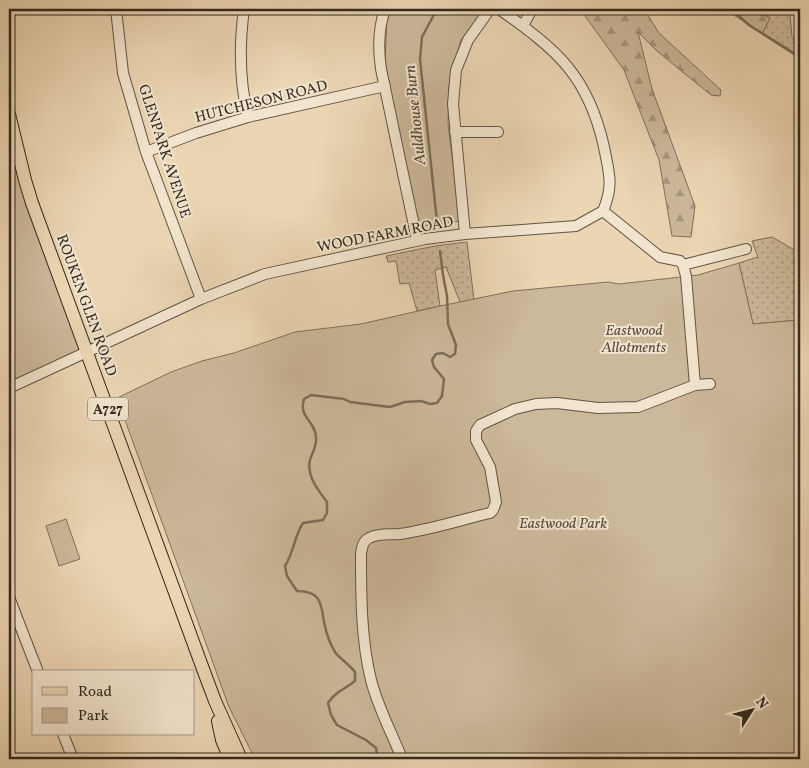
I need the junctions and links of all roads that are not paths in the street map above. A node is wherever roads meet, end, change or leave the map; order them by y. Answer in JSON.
{"nodes":[{"id":1,"x":116,"y":9,"type":"edge"},
{"id":2,"x":244,"y":9,"type":"edge"},
{"id":3,"x":385,"y":9,"type":"edge"},
{"id":4,"x":490,"y":9,"type":"edge"},
{"id":5,"x":499,"y":9,"type":"edge"},
{"id":6,"x":532,"y":9,"type":"edge"},
{"id":7,"x":523,"y":26,"type":"junction"},
{"id":8,"x":385,"y":86,"type":"junction"},
{"id":9,"x":9,"y":114,"type":"edge"},
{"id":10,"x":248,"y":117,"type":"junction"},
{"id":11,"x":455,"y":132,"type":"junction"},
{"id":12,"x":498,"y":132,"type":"dead end"},
{"id":13,"x":146,"y":152,"type":"junction"},
{"id":14,"x":603,"y":211,"type":"junction"},
{"id":15,"x":465,"y":234,"type":"junction"},
{"id":16,"x":417,"y":240,"type":"junction"},
{"id":17,"x":746,"y":250,"type":"dead end"},
{"id":18,"x":683,"y":265,"type":"junction"},
{"id":19,"x":201,"y":300,"type":"junction"},
{"id":20,"x":87,"y":353,"type":"junction"},
{"id":21,"x":710,"y":384,"type":"dead end"},
{"id":22,"x":694,"y":385,"type":"junction"},
{"id":23,"x":9,"y":388,"type":"edge"},
{"id":24,"x":9,"y":598,"type":"edge"},
{"id":25,"x":37,"y":670,"type":"edge"},
{"id":26,"x":215,"y":701,"type":"junction"},
{"id":27,"x":226,"y":726,"type":"junction"},
{"id":28,"x":64,"y":736,"type":"edge"},
{"id":29,"x":73,"y":759,"type":"edge"},
{"id":30,"x":230,"y":759,"type":"edge"},
{"id":31,"x":241,"y":759,"type":"edge"},
{"id":32,"x":247,"y":759,"type":"edge"},
{"id":33,"x":402,"y":759,"type":"edge"}],
"edges":[{"from":1,"to":13,"type":"street","name":"GLENPARK AVENUE"},
{"from":2,"to":10,"type":"street"},
{"from":3,"to":8,"type":"street"},
{"from":4,"to":11,"type":"street"},
{"from":5,"to":7,"type":"street"},
{"from":6,"to":7,"type":"street"},
{"from":7,"to":14,"type":"street"},
{"from":8,"to":10,"type":"street","name":"HUTCHESON ROAD"},
{"from":8,"to":16,"type":"street"},
{"from":9,"to":20,"type":"main road","name":"ROUKEN GLEN ROAD","number":"A727"},
{"from":10,"to":13,"type":"street","name":"HUTCHESON ROAD"},
{"from":11,"to":12,"type":"street"},
{"from":11,"to":15,"type":"street"},
{"from":13,"to":19,"type":"street","name":"GLENPARK AVENUE"},
{"from":14,"to":15,"type":"street","name":"WOOD FARM ROAD"},
{"from":14,"to":18,"type":"street"},
{"from":15,"to":16,"type":"street","name":"WOOD FARM ROAD"},
{"from":16,"to":19,"type":"street","name":"WOOD FARM ROAD"},
{"from":17,"to":18,"type":"street"},
{"from":18,"to":22,"type":"street"},
{"from":19,"to":20,"type":"street","name":"WOOD FARM ROAD"},
{"from":20,"to":23,"type":"street","name":"WOOD FARM ROAD"},
{"from":20,"to":26,"type":"main road","name":"ROUKEN GLEN ROAD","number":"A727"},
{"from":21,"to":22,"type":"street"},
{"from":22,"to":33,"type":"street"},
{"from":24,"to":25,"type":"street"},
{"from":26,"to":27,"type":"main road","name":"ROUKEN GLEN ROAD"},
{"from":26,"to":30,"type":"main road","name":"ROUKEN GLEN ROAD","number":"A727"},
{"from":27,"to":31,"type":"main road","name":"ROUKEN GLEN ROAD"},
{"from":27,"to":32,"type":"main road"},
{"from":28,"to":29,"type":"street"}]}
